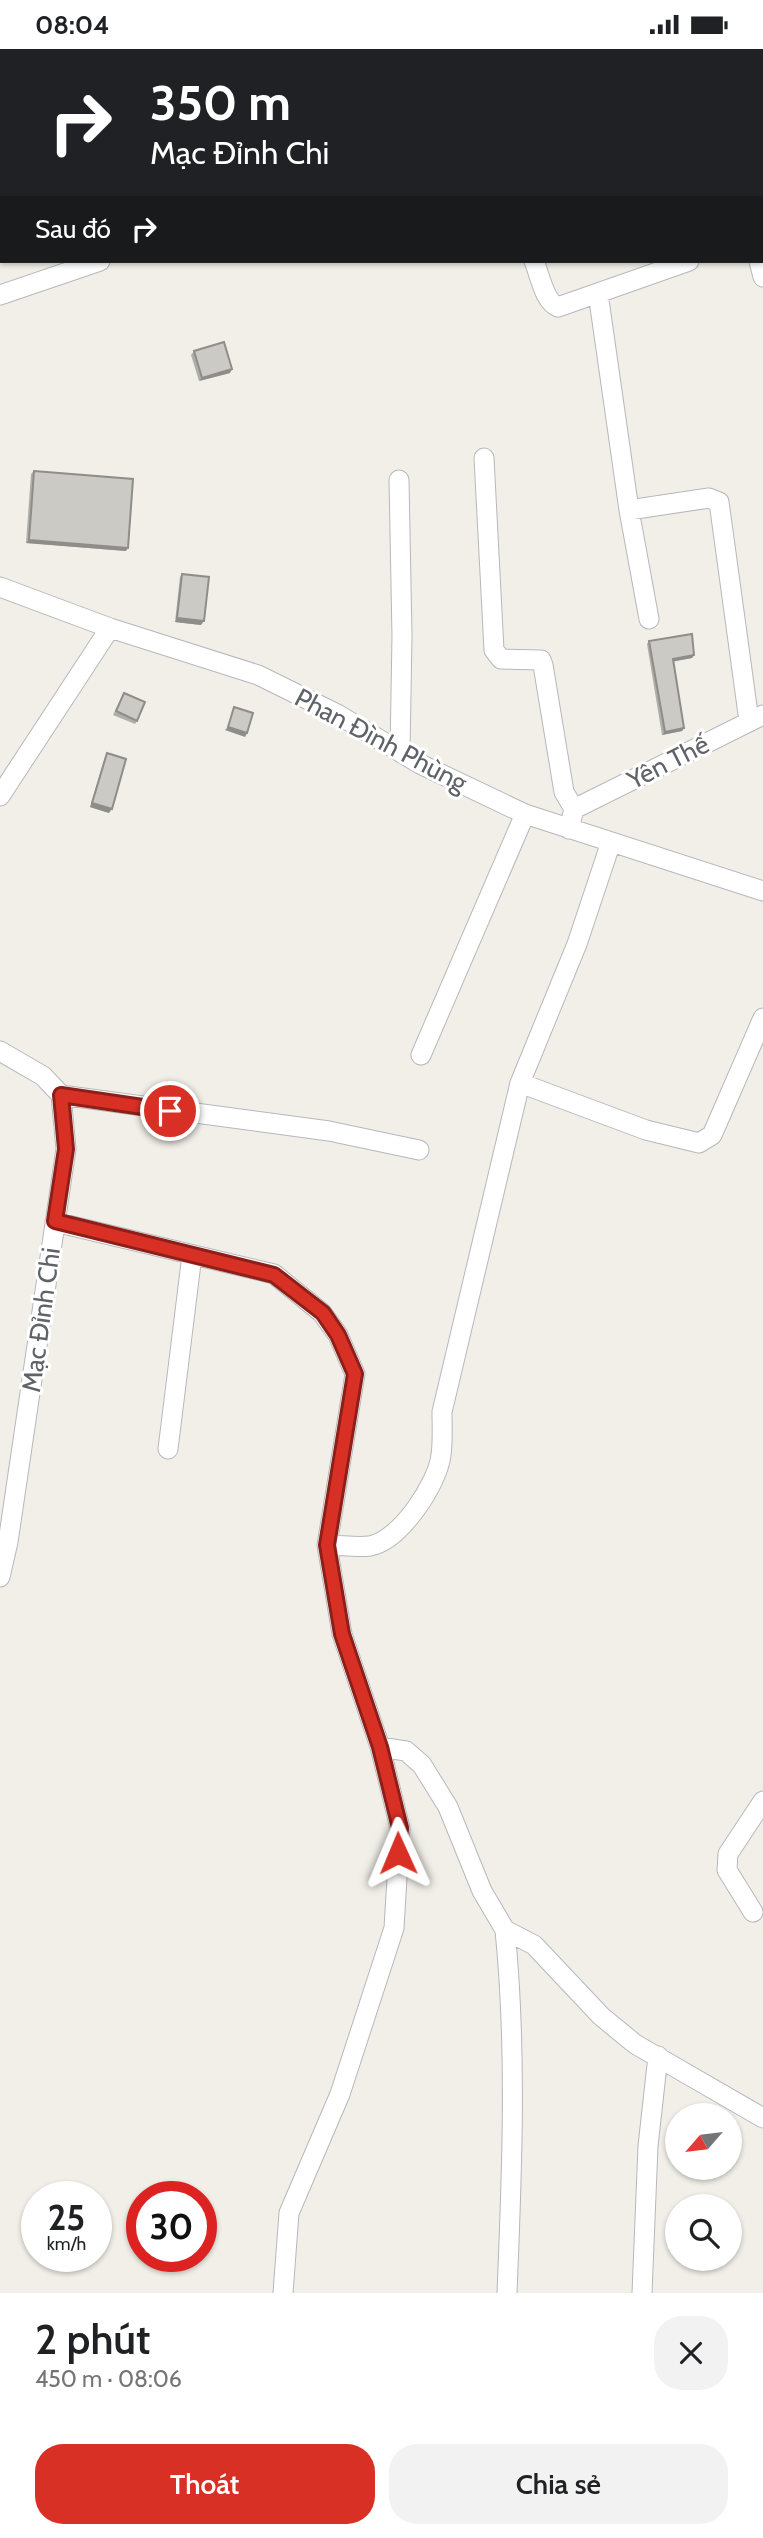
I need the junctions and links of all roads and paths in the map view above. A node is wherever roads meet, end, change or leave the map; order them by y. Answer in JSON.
{"nodes":[{"id":1,"x":94,"y":263,"type":"edge"},
{"id":2,"x":535,"y":263,"type":"edge"},
{"id":3,"x":683,"y":263,"type":"edge"},
{"id":4,"x":598,"y":293,"type":"junction"},
{"id":5,"x":0,"y":295,"type":"edge"},
{"id":6,"x":484,"y":458,"type":"dead end"},
{"id":7,"x":399,"y":480,"type":"dead end"},
{"id":8,"x":629,"y":510,"type":"junction"},
{"id":9,"x":0,"y":587,"type":"edge"},
{"id":10,"x":649,"y":619,"type":"dead end"},
{"id":11,"x":110,"y":628,"type":"junction"},
{"id":12,"x":756,"y":718,"type":"edge"},
{"id":13,"x":400,"y":751,"type":"junction"},
{"id":14,"x":0,"y":796,"type":"edge"},
{"id":15,"x":525,"y":814,"type":"junction"},
{"id":16,"x":571,"y":819,"type":"junction"},
{"id":17,"x":611,"y":842,"type":"junction"},
{"id":18,"x":763,"y":891,"type":"edge"},
{"id":19,"x":763,"y":1018,"type":"edge"},
{"id":20,"x":0,"y":1051,"type":"edge"},
{"id":21,"x":421,"y":1055,"type":"dead end"},
{"id":22,"x":520,"y":1083,"type":"junction"},
{"id":23,"x":61,"y":1095,"type":"junction"},
{"id":24,"x":419,"y":1150,"type":"dead end"},
{"id":25,"x":55,"y":1221,"type":"junction"},
{"id":26,"x":192,"y":1255,"type":"junction"},
{"id":27,"x":168,"y":1448,"type":"dead end"},
{"id":28,"x":327,"y":1545,"type":"junction"},
{"id":29,"x":0,"y":1577,"type":"edge"},
{"id":30,"x":380,"y":1747,"type":"junction"},
{"id":31,"x":763,"y":1801,"type":"edge"},
{"id":32,"x":753,"y":1912,"type":"dead end"},
{"id":33,"x":505,"y":1930,"type":"junction"},
{"id":34,"x":658,"y":2056,"type":"junction"},
{"id":35,"x":763,"y":2118,"type":"edge"},
{"id":36,"x":283,"y":2293,"type":"edge"},
{"id":37,"x":507,"y":2293,"type":"edge"},
{"id":38,"x":642,"y":2293,"type":"edge"}],
"edges":[{"from":1,"to":5,"type":"street"},
{"from":2,"to":4,"type":"street"},
{"from":3,"to":4,"type":"street"},
{"from":4,"to":8,"type":"street"},
{"from":6,"to":16,"type":"street"},
{"from":7,"to":13,"type":"street"},
{"from":8,"to":10,"type":"street"},
{"from":8,"to":12,"type":"street"},
{"from":9,"to":11,"type":"street","name":"Phan Đình Phùng"},
{"from":11,"to":13,"type":"street","name":"Phan Đình Phùng"},
{"from":11,"to":14,"type":"street"},
{"from":12,"to":16,"type":"street","name":"Yên Thế"},
{"from":13,"to":15,"type":"street","name":"Phan Đình Phùng"},
{"from":15,"to":16,"type":"street","name":"Phan Đình Phùng"},
{"from":15,"to":21,"type":"street"},
{"from":16,"to":17,"type":"street","name":"Phan Đình Phùng"},
{"from":17,"to":18,"type":"street","name":"Phan Đình Phùng"},
{"from":17,"to":22,"type":"street"},
{"from":19,"to":22,"type":"street"},
{"from":20,"to":23,"type":"street"},
{"from":22,"to":28,"type":"street"},
{"from":23,"to":24,"type":"street"},
{"from":23,"to":25,"type":"street","name":"Mạc Đỉnh Chi"},
{"from":25,"to":26,"type":"street"},
{"from":25,"to":29,"type":"street","name":"Mạc Đỉnh Chi"},
{"from":26,"to":27,"type":"street"},
{"from":26,"to":28,"type":"street"},
{"from":28,"to":30,"type":"street"},
{"from":30,"to":33,"type":"street"},
{"from":30,"to":36,"type":"street"},
{"from":31,"to":32,"type":"street"},
{"from":33,"to":34,"type":"street"},
{"from":33,"to":37,"type":"street"},
{"from":34,"to":35,"type":"street"},
{"from":34,"to":38,"type":"street"}]}
